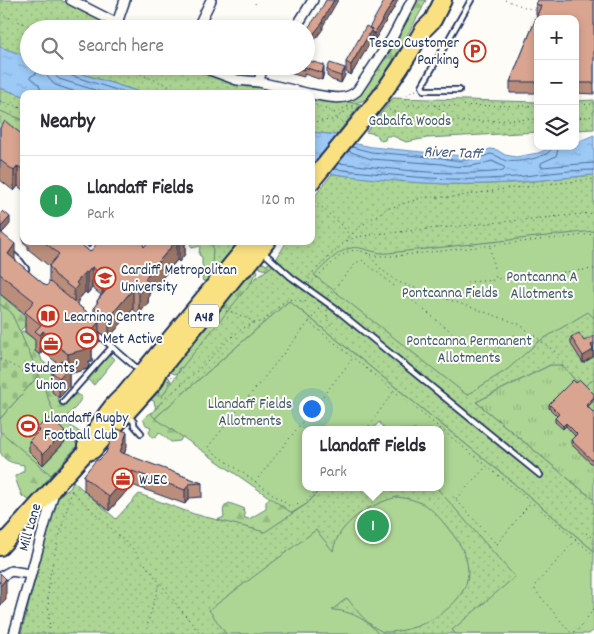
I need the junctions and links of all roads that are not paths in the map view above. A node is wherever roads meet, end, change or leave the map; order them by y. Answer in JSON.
{"nodes":[{"id":1,"x":71,"y":0,"type":"edge"},
{"id":2,"x":125,"y":0,"type":"edge"},
{"id":3,"x":211,"y":0,"type":"edge"},
{"id":4,"x":313,"y":0,"type":"edge"},
{"id":5,"x":412,"y":0,"type":"edge"},
{"id":6,"x":434,"y":0,"type":"edge"},
{"id":7,"x":443,"y":0,"type":"edge"},
{"id":8,"x":471,"y":0,"type":"edge"},
{"id":9,"x":111,"y":20,"type":"edge"},
{"id":10,"x":118,"y":20,"type":"edge"},
{"id":11,"x":201,"y":20,"type":"edge"},
{"id":12,"x":301,"y":20,"type":"edge"},
{"id":13,"x":424,"y":29,"type":"junction"},
{"id":14,"x":223,"y":75,"type":"edge"},
{"id":15,"x":261,"y":75,"type":"edge"},
{"id":16,"x":259,"y":82,"type":"junction"},
{"id":17,"x":294,"y":90,"type":"edge"},
{"id":18,"x":459,"y":90,"type":"dead end"},
{"id":19,"x":315,"y":95,"type":"edge"},
{"id":20,"x":315,"y":178,"type":"edge"},
{"id":21,"x":258,"y":245,"type":"edge"},
{"id":22,"x":260,"y":245,"type":"edge"},
{"id":23,"x":4,"y":248,"type":"edge"},
{"id":24,"x":29,"y":272,"type":"edge"},
{"id":25,"x":95,"y":332,"type":"edge"},
{"id":26,"x":112,"y":347,"type":"junction"},
{"id":27,"x":140,"y":373,"type":"junction"},
{"id":28,"x":126,"y":383,"type":"dead end"},
{"id":29,"x":63,"y":402,"type":"dead end"},
{"id":30,"x":123,"y":419,"type":"junction"},
{"id":31,"x":141,"y":433,"type":"dead end"},
{"id":32,"x":85,"y":454,"type":"junction"},
{"id":33,"x":540,"y":475,"type":"dead end"},
{"id":34,"x":60,"y":486,"type":"junction"},
{"id":35,"x":0,"y":547,"type":"edge"},
{"id":36,"x":30,"y":574,"type":"junction"},
{"id":37,"x":0,"y":577,"type":"edge"},
{"id":38,"x":14,"y":634,"type":"edge"}],
"edges":[{"from":1,"to":9,"type":"street"},
{"from":2,"to":10,"type":"street"},
{"from":3,"to":11,"type":"street"},
{"from":4,"to":12,"type":"street"},
{"from":5,"to":19,"type":"street"},
{"from":6,"to":13,"type":"highway"},
{"from":7,"to":13,"type":"highway"},
{"from":8,"to":18,"type":"lane"},
{"from":13,"to":20,"type":"highway"},
{"from":14,"to":16,"type":"street"},
{"from":15,"to":16,"type":"street"},
{"from":16,"to":17,"type":"street"},
{"from":21,"to":27,"type":"highway","number":"A48"},
{"from":22,"to":33,"type":"lane"},
{"from":23,"to":24,"type":"lane"},
{"from":25,"to":26,"type":"lane"},
{"from":26,"to":27,"type":"lane"},
{"from":26,"to":29,"type":"lane"},
{"from":27,"to":30,"type":"highway","number":"A48"},
{"from":28,"to":30,"type":"lane"},
{"from":30,"to":31,"type":"lane"},
{"from":30,"to":32,"type":"highway","number":"A48"},
{"from":30,"to":32,"type":"highway","number":"A48"},
{"from":32,"to":34,"type":"highway","number":"A48"},
{"from":34,"to":35,"type":"highway","number":"A48"},
{"from":34,"to":36,"type":"street","name":"Mill Lane"},
{"from":36,"to":37,"type":"street"},
{"from":36,"to":38,"type":"street","name":"Mill Lane"}]}
